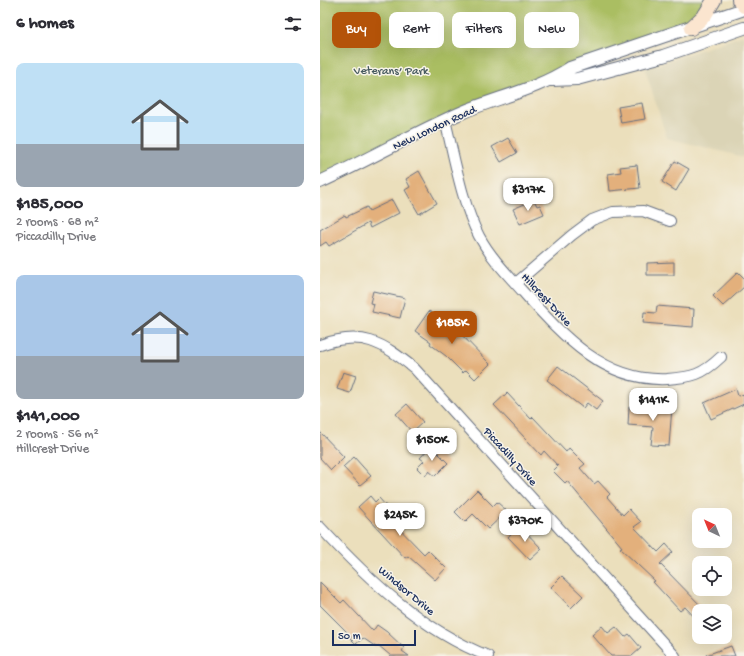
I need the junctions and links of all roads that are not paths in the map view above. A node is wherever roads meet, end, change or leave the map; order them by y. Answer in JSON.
{"nodes":[{"id":1,"x":714,"y":0,"type":"edge"},
{"id":2,"x":739,"y":0,"type":"edge"},
{"id":3,"x":744,"y":6,"type":"edge"},
{"id":4,"x":744,"y":9,"type":"edge"},
{"id":5,"x":691,"y":28,"type":"junction"},
{"id":6,"x":744,"y":28,"type":"edge"},
{"id":7,"x":551,"y":80,"type":"junction"},
{"id":8,"x":445,"y":120,"type":"junction"},
{"id":9,"x":320,"y":182,"type":"edge"},
{"id":10,"x":670,"y":221,"type":"dead end"},
{"id":11,"x":516,"y":283,"type":"junction"},
{"id":12,"x":320,"y":345,"type":"edge"},
{"id":13,"x":721,"y":357,"type":"dead end"},
{"id":14,"x":320,"y":527,"type":"edge"},
{"id":15,"x":488,"y":656,"type":"edge"},
{"id":16,"x":675,"y":656,"type":"edge"}],
"edges":[{"from":1,"to":5,"type":"main road"},
{"from":2,"to":3,"type":"main road"},
{"from":4,"to":5,"type":"street","name":"New London Road"},
{"from":5,"to":7,"type":"street","name":"New London Road"},
{"from":6,"to":7,"type":"street","name":"New London Road"},
{"from":7,"to":8,"type":"street","name":"New London Road"},
{"from":8,"to":9,"type":"street","name":"New London Road"},
{"from":8,"to":11,"type":"street","name":"Hillcrest Drive"},
{"from":10,"to":11,"type":"street"},
{"from":11,"to":13,"type":"street","name":"Hillcrest Drive"},
{"from":12,"to":16,"type":"street","name":"Piccadilly Drive"},
{"from":14,"to":15,"type":"street","name":"Windsor Drive"}]}
